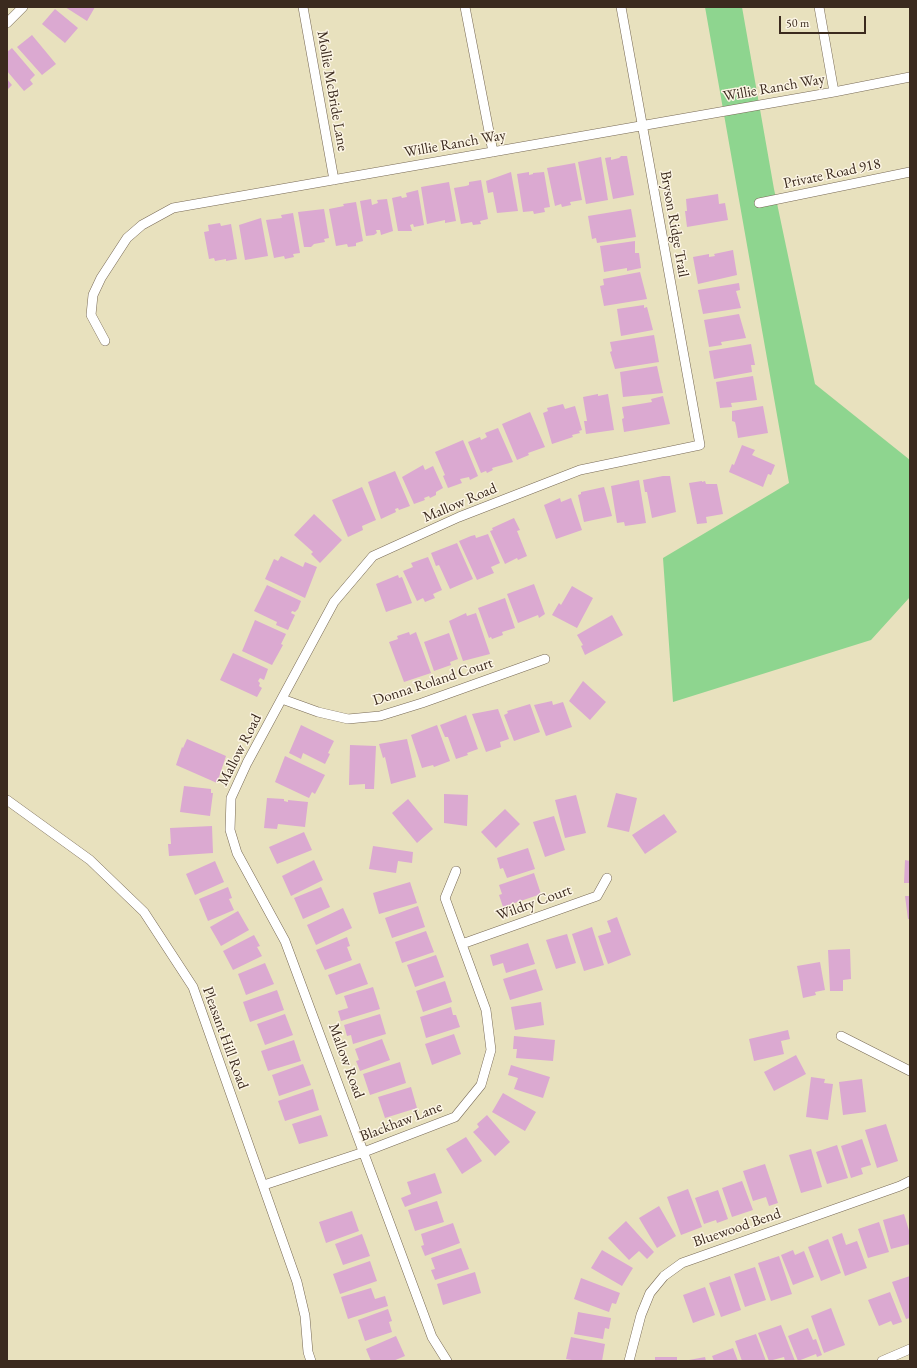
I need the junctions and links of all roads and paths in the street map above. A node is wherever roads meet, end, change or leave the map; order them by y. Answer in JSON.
{"nodes":[{"id":1,"x":23,"y":7,"type":"edge"},
{"id":2,"x":303,"y":7,"type":"edge"},
{"id":3,"x":465,"y":7,"type":"edge"},
{"id":4,"x":622,"y":7,"type":"edge"},
{"id":5,"x":819,"y":7,"type":"edge"},
{"id":6,"x":7,"y":22,"type":"edge"},
{"id":7,"x":910,"y":77,"type":"edge"},
{"id":8,"x":834,"y":92,"type":"junction"},
{"id":9,"x":643,"y":126,"type":"junction"},
{"id":10,"x":492,"y":152,"type":"junction"},
{"id":11,"x":910,"y":172,"type":"edge"},
{"id":12,"x":334,"y":180,"type":"junction"},
{"id":13,"x":759,"y":203,"type":"dead end"},
{"id":14,"x":105,"y":341,"type":"dead end"},
{"id":15,"x":700,"y":445,"type":"joint"},
{"id":16,"x":545,"y":659,"type":"dead end"},
{"id":17,"x":282,"y":699,"type":"junction"},
{"id":18,"x":7,"y":800,"type":"edge"},
{"id":19,"x":456,"y":870,"type":"dead end"},
{"id":20,"x":608,"y":878,"type":"dead end"},
{"id":21,"x":462,"y":944,"type":"junction"},
{"id":22,"x":841,"y":1036,"type":"dead end"},
{"id":23,"x":910,"y":1071,"type":"edge"},
{"id":24,"x":364,"y":1152,"type":"junction"},
{"id":25,"x":910,"y":1181,"type":"edge"},
{"id":26,"x":264,"y":1185,"type":"junction"},
{"id":27,"x":910,"y":1349,"type":"edge"},
{"id":28,"x":307,"y":1358,"type":"edge"},
{"id":29,"x":447,"y":1361,"type":"edge"},
{"id":30,"x":629,"y":1361,"type":"edge"},
{"id":31,"x":882,"y":1361,"type":"edge"}],
"edges":[{"from":1,"to":6,"type":"street"},
{"from":2,"to":12,"type":"street","name":"Mollie McBride Lane"},
{"from":3,"to":10,"type":"street"},
{"from":4,"to":9,"type":"street","name":"Bryson Ridge Trail"},
{"from":5,"to":8,"type":"street"},
{"from":7,"to":8,"type":"street","name":"Willie Ranch Way"},
{"from":8,"to":9,"type":"street","name":"Willie Ranch Way"},
{"from":9,"to":10,"type":"street","name":"Willie Ranch Way"},
{"from":9,"to":15,"type":"street","name":"Bryson Ridge Trail"},
{"from":10,"to":12,"type":"street","name":"Willie Ranch Way"},
{"from":11,"to":13,"type":"street","name":"Private Road 918"},
{"from":12,"to":14,"type":"street","name":"Willie Ranch Way"},
{"from":15,"to":17,"type":"street","name":"Mallow Road"},
{"from":16,"to":17,"type":"street","name":"Donna Roland Court"},
{"from":17,"to":24,"type":"street","name":"Mallow Road"},
{"from":18,"to":26,"type":"street","name":"Pleasant Hill Road"},
{"from":19,"to":21,"type":"street","name":"Blackhaw Lane"},
{"from":20,"to":21,"type":"street","name":"Wildry Court"},
{"from":21,"to":24,"type":"street","name":"Blackhaw Lane"},
{"from":22,"to":23,"type":"street"},
{"from":24,"to":26,"type":"street","name":"Blackhaw Lane"},
{"from":24,"to":29,"type":"street","name":"Mallow Road"},
{"from":25,"to":30,"type":"street","name":"Bluewood Bend"},
{"from":26,"to":28,"type":"street","name":"Pleasant Hill Road"},
{"from":27,"to":31,"type":"street"}]}
